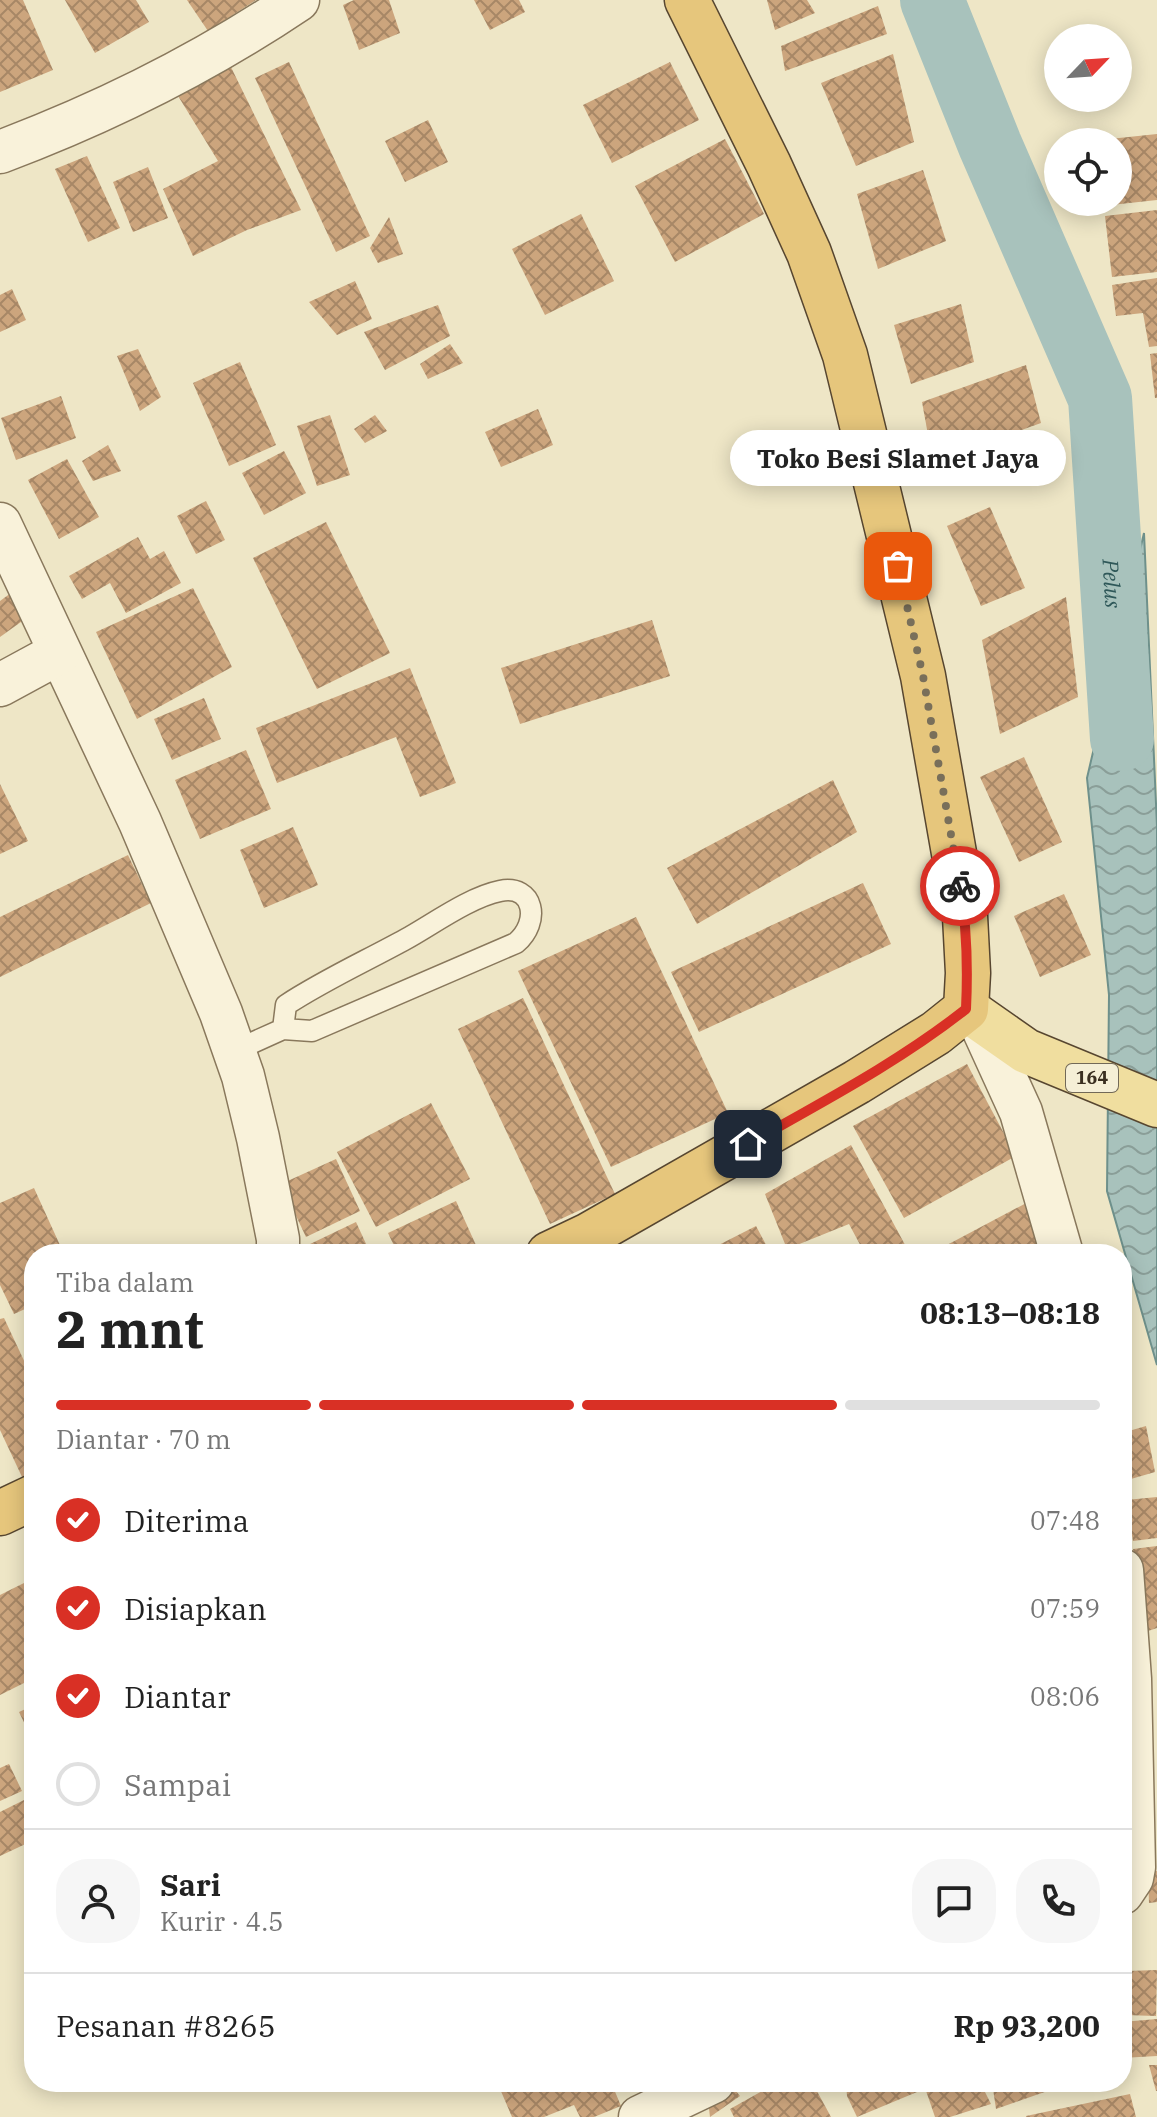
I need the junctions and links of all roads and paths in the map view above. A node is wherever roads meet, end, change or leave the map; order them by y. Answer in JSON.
{"nodes":[{"id":1,"x":298,"y":0,"type":"edge"},
{"id":2,"x":687,"y":0,"type":"edge"},
{"id":3,"x":0,"y":152,"type":"edge"},
{"id":4,"x":0,"y":524,"type":"edge"},
{"id":5,"x":59,"y":653,"type":"junction"},
{"id":6,"x":0,"y":685,"type":"edge"},
{"id":7,"x":973,"y":1014,"type":"junction"},
{"id":8,"x":283,"y":1029,"type":"junction"},
{"id":9,"x":234,"y":1051,"type":"junction"},
{"id":10,"x":1157,"y":1105,"type":"edge"},
{"id":11,"x":278,"y":1244,"type":"edge"},
{"id":12,"x":570,"y":1244,"type":"edge"},
{"id":13,"x":1059,"y":1244,"type":"edge"},
{"id":14,"x":24,"y":1502,"type":"edge"},
{"id":15,"x":0,"y":1513,"type":"edge"},
{"id":16,"x":1132,"y":1773,"type":"edge"},
{"id":17,"x":1132,"y":1878,"type":"edge"},
{"id":18,"x":688,"y":2092,"type":"edge"},
{"id":19,"x":652,"y":2106,"type":"edge"}],
"edges":[{"from":1,"to":3,"type":"street"},
{"from":2,"to":7,"type":"highway"},
{"from":4,"to":5,"type":"street"},
{"from":5,"to":6,"type":"street"},
{"from":5,"to":9,"type":"street"},
{"from":7,"to":10,"type":"main road","number":"164"},
{"from":7,"to":12,"type":"highway"},
{"from":7,"to":13,"type":"street"},
{"from":8,"to":8,"type":"lane"},
{"from":8,"to":9,"type":"lane"},
{"from":9,"to":11,"type":"street"},
{"from":14,"to":15,"type":"highway"},
{"from":16,"to":17,"type":"street"},
{"from":18,"to":19,"type":"street"}]}
